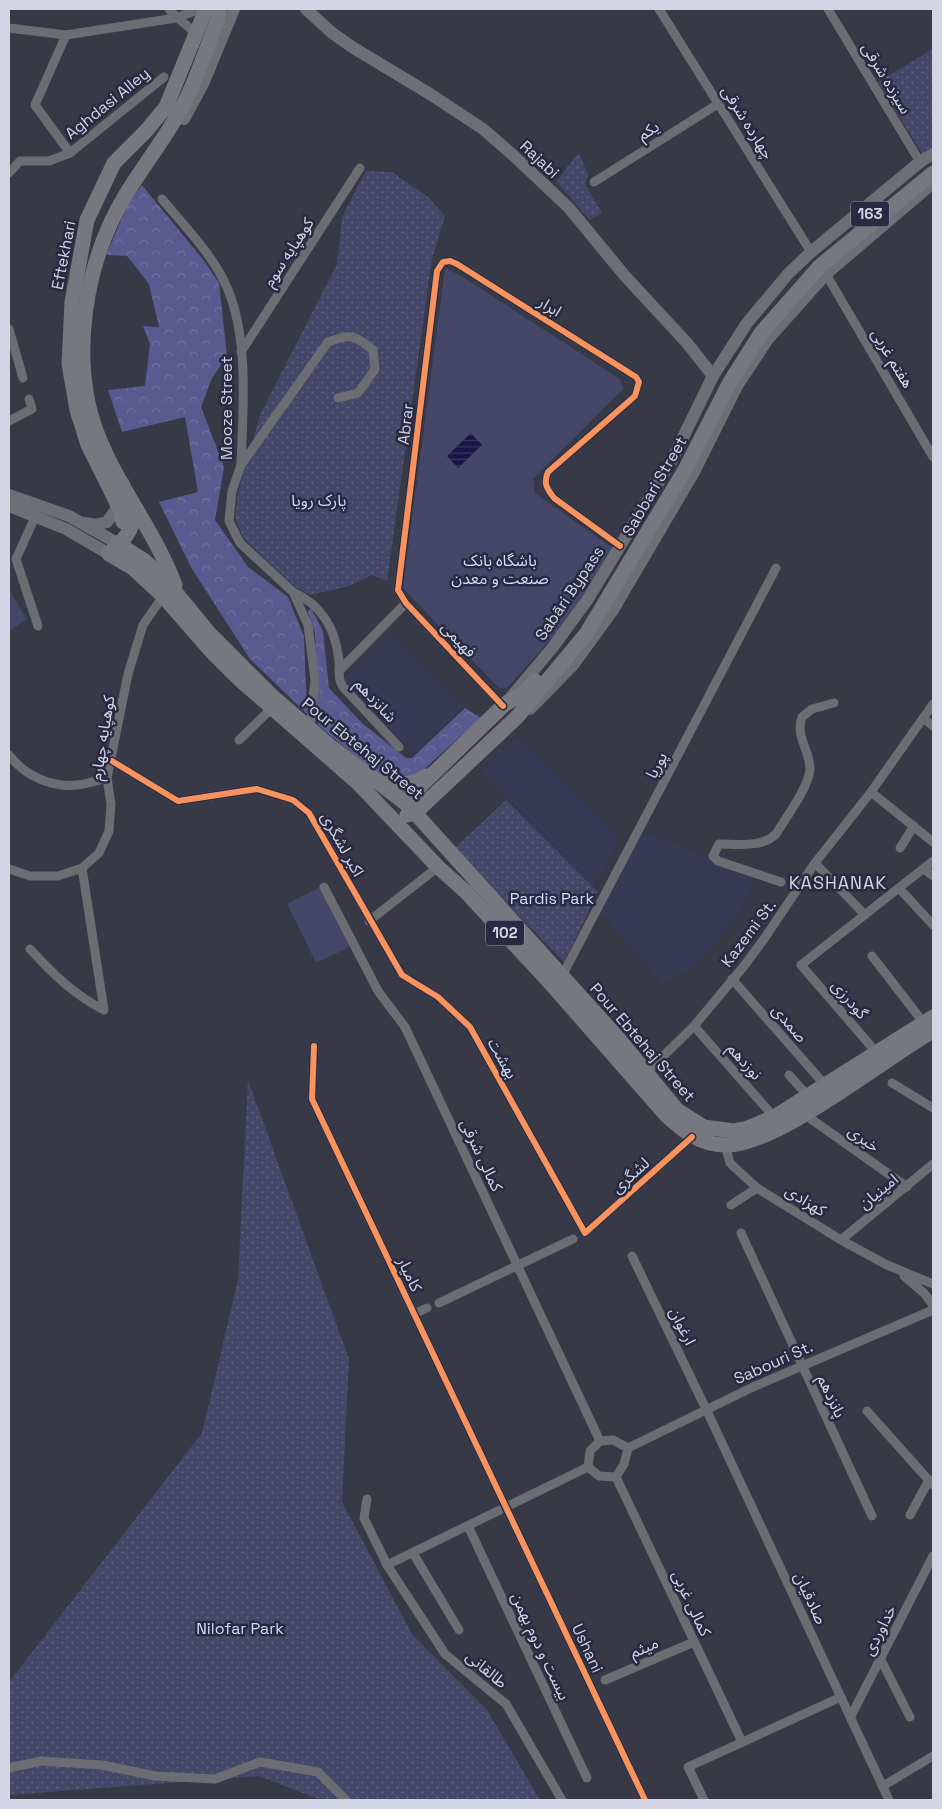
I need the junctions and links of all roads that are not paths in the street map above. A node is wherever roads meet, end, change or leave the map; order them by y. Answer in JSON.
{"nodes":[{"id":1,"x":169,"y":9,"type":"edge"},
{"id":2,"x":200,"y":9,"type":"edge"},
{"id":3,"x":206,"y":9,"type":"edge"},
{"id":4,"x":306,"y":9,"type":"edge"},
{"id":5,"x":659,"y":9,"type":"edge"},
{"id":6,"x":828,"y":9,"type":"edge"},
{"id":7,"x":230,"y":10,"type":"edge"},
{"id":8,"x":176,"y":18,"type":"junction"},
{"id":9,"x":9,"y":28,"type":"edge"},
{"id":10,"x":66,"y":35,"type":"junction"},
{"id":11,"x":196,"y":36,"type":"junction"},
{"id":12,"x":164,"y":77,"type":"dead end"},
{"id":13,"x":718,"y":104,"type":"junction"},
{"id":14,"x":70,"y":153,"type":"junction"},
{"id":15,"x":933,"y":154,"type":"edge"},
{"id":16,"x":360,"y":168,"type":"dead end"},
{"id":17,"x":9,"y":173,"type":"edge"},
{"id":18,"x":930,"y":174,"type":"edge"},
{"id":19,"x":104,"y":182,"type":"junction"},
{"id":20,"x":594,"y":182,"type":"dead end"},
{"id":21,"x":125,"y":196,"type":"junction"},
{"id":22,"x":162,"y":198,"type":"dead end"},
{"id":23,"x":818,"y":263,"type":"junction"},
{"id":24,"x":9,"y":329,"type":"edge"},
{"id":25,"x":241,"y":352,"type":"junction"},
{"id":26,"x":76,"y":367,"type":"junction"},
{"id":27,"x":713,"y":376,"type":"junction"},
{"id":28,"x":23,"y":378,"type":"dead end"},
{"id":29,"x":338,"y":398,"type":"dead end"},
{"id":30,"x":29,"y":399,"type":"dead end"},
{"id":31,"x":9,"y":421,"type":"edge"},
{"id":32,"x":933,"y":457,"type":"edge"},
{"id":33,"x":241,"y":465,"type":"junction"},
{"id":34,"x":122,"y":483,"type":"junction"},
{"id":35,"x":9,"y":495,"type":"edge"},
{"id":36,"x":116,"y":502,"type":"junction"},
{"id":37,"x":9,"y":506,"type":"edge"},
{"id":38,"x":36,"y":515,"type":"junction"},
{"id":39,"x":79,"y":521,"type":"junction"},
{"id":40,"x":620,"y":546,"type":"junction"},
{"id":41,"x":113,"y":549,"type":"junction"},
{"id":42,"x":776,"y":568,"type":"dead end"},
{"id":43,"x":398,"y":590,"type":"joint"},
{"id":44,"x":293,"y":592,"type":"junction"},
{"id":45,"x":162,"y":596,"type":"junction"},
{"id":46,"x":176,"y":600,"type":"junction"},
{"id":47,"x":406,"y":603,"type":"junction"},
{"id":48,"x":38,"y":626,"type":"dead end"},
{"id":49,"x":339,"y":670,"type":"junction"},
{"id":50,"x":834,"y":703,"type":"dead end"},
{"id":51,"x":933,"y":704,"type":"edge"},
{"id":52,"x":504,"y":705,"type":"junction"},
{"id":53,"x":272,"y":710,"type":"junction"},
{"id":54,"x":922,"y":718,"type":"junction"},
{"id":55,"x":933,"y":726,"type":"edge"},
{"id":56,"x":310,"y":729,"type":"junction"},
{"id":57,"x":239,"y":740,"type":"dead end"},
{"id":58,"x":465,"y":742,"type":"junction"},
{"id":59,"x":399,"y":747,"type":"dead end"},
{"id":60,"x":9,"y":755,"type":"edge"},
{"id":61,"x":476,"y":755,"type":"junction"},
{"id":62,"x":112,"y":761,"type":"junction"},
{"id":63,"x":436,"y":770,"type":"junction"},
{"id":64,"x":107,"y":778,"type":"junction"},
{"id":65,"x":364,"y":780,"type":"junction"},
{"id":66,"x":872,"y":792,"type":"junction"},
{"id":67,"x":407,"y":810,"type":"junction"},
{"id":68,"x":914,"y":826,"type":"junction"},
{"id":69,"x":933,"y":842,"type":"edge"},
{"id":70,"x":900,"y":848,"type":"dead end"},
{"id":71,"x":933,"y":862,"type":"edge"},
{"id":72,"x":815,"y":863,"type":"junction"},
{"id":73,"x":438,"y":867,"type":"junction"},
{"id":74,"x":82,"y":868,"type":"junction"},
{"id":75,"x":924,"y":868,"type":"junction"},
{"id":76,"x":9,"y":869,"type":"edge"},
{"id":77,"x":933,"y":876,"type":"edge"},
{"id":78,"x":781,"y":882,"type":"dead end"},
{"id":79,"x":324,"y":887,"type":"dead end"},
{"id":80,"x":900,"y":888,"type":"junction"},
{"id":81,"x":466,"y":892,"type":"junction"},
{"id":82,"x":864,"y":915,"type":"junction"},
{"id":83,"x":370,"y":921,"type":"junction"},
{"id":84,"x":933,"y":925,"type":"edge"},
{"id":85,"x":30,"y":949,"type":"dead end"},
{"id":86,"x":872,"y":956,"type":"dead end"},
{"id":87,"x":732,"y":980,"type":"junction"},
{"id":88,"x":557,"y":981,"type":"junction"},
{"id":89,"x":930,"y":1023,"type":"edge"},
{"id":90,"x":694,"y":1026,"type":"junction"},
{"id":91,"x":613,"y":1043,"type":"junction"},
{"id":92,"x":314,"y":1046,"type":"dead end"},
{"id":93,"x":876,"y":1052,"type":"junction"},
{"id":94,"x":646,"y":1073,"type":"junction"},
{"id":95,"x":789,"y":1075,"type":"dead end"},
{"id":96,"x":892,"y":1083,"type":"dead end"},
{"id":97,"x":825,"y":1086,"type":"junction"},
{"id":98,"x":808,"y":1096,"type":"junction"},
{"id":99,"x":933,"y":1108,"type":"edge"},
{"id":100,"x":804,"y":1114,"type":"junction"},
{"id":101,"x":774,"y":1116,"type":"junction"},
{"id":102,"x":692,"y":1137,"type":"junction"},
{"id":103,"x":725,"y":1145,"type":"junction"},
{"id":104,"x":933,"y":1164,"type":"edge"},
{"id":105,"x":907,"y":1186,"type":"junction"},
{"id":106,"x":757,"y":1188,"type":"junction"},
{"id":107,"x":731,"y":1205,"type":"dead end"},
{"id":108,"x":585,"y":1233,"type":"joint"},
{"id":109,"x":741,"y":1233,"type":"dead end"},
{"id":110,"x":573,"y":1239,"type":"dead end"},
{"id":111,"x":841,"y":1240,"type":"junction"},
{"id":112,"x":632,"y":1256,"type":"dead end"},
{"id":113,"x":887,"y":1265,"type":"junction"},
{"id":114,"x":519,"y":1266,"type":"junction"},
{"id":115,"x":933,"y":1284,"type":"edge"},
{"id":116,"x":933,"y":1298,"type":"edge"},
{"id":117,"x":439,"y":1302,"type":"dead end"},
{"id":118,"x":933,"y":1305,"type":"edge"},
{"id":119,"x":427,"y":1308,"type":"dead end"},
{"id":120,"x":933,"y":1310,"type":"edge"},
{"id":121,"x":414,"y":1314,"type":"junction"},
{"id":122,"x":801,"y":1366,"type":"junction"},
{"id":123,"x":706,"y":1410,"type":"junction"},
{"id":124,"x":867,"y":1411,"type":"dead end"},
{"id":125,"x":600,"y":1441,"type":"junction"},
{"id":126,"x":628,"y":1448,"type":"junction"},
{"id":127,"x":588,"y":1467,"type":"junction"},
{"id":128,"x":616,"y":1477,"type":"junction"},
{"id":129,"x":931,"y":1483,"type":"edge"},
{"id":130,"x":367,"y":1499,"type":"dead end"},
{"id":131,"x":506,"y":1507,"type":"junction"},
{"id":132,"x":910,"y":1515,"type":"dead end"},
{"id":133,"x":872,"y":1516,"type":"dead end"},
{"id":134,"x":468,"y":1526,"type":"junction"},
{"id":135,"x":413,"y":1553,"type":"junction"},
{"id":136,"x":933,"y":1556,"type":"edge"},
{"id":137,"x":387,"y":1565,"type":"junction"},
{"id":138,"x":924,"y":1573,"type":"junction"},
{"id":139,"x":933,"y":1578,"type":"edge"},
{"id":140,"x":459,"y":1630,"type":"dead end"},
{"id":141,"x":694,"y":1642,"type":"junction"},
{"id":142,"x":880,"y":1660,"type":"junction"},
{"id":143,"x":605,"y":1680,"type":"dead end"},
{"id":144,"x":841,"y":1697,"type":"junction"},
{"id":145,"x":851,"y":1716,"type":"junction"},
{"id":146,"x":910,"y":1717,"type":"dead end"},
{"id":147,"x":742,"y":1742,"type":"junction"},
{"id":148,"x":933,"y":1756,"type":"edge"},
{"id":149,"x":9,"y":1768,"type":"edge"},
{"id":150,"x":587,"y":1778,"type":"dead end"},
{"id":151,"x":882,"y":1786,"type":"junction"},
{"id":152,"x":346,"y":1800,"type":"edge"},
{"id":153,"x":562,"y":1800,"type":"edge"},
{"id":154,"x":645,"y":1800,"type":"edge"},
{"id":155,"x":704,"y":1800,"type":"edge"},
{"id":156,"x":889,"y":1800,"type":"edge"}],
"edges":[{"from":1,"to":8,"type":"street"},
{"from":2,"to":8,"type":"street"},
{"from":3,"to":11,"type":"main road","name":"Eftekhari"},
{"from":4,"to":27,"type":"main road","name":"Rajabi"},
{"from":5,"to":13,"type":"street","name":"چهارده شرقی"},
{"from":6,"to":18,"type":"street","name":"سیزده شرقی"},
{"from":7,"to":21,"type":"main road","name":"Eftekhari"},
{"from":8,"to":10,"type":"street"},
{"from":8,"to":11,"type":"street"},
{"from":9,"to":10,"type":"street"},
{"from":10,"to":14,"type":"street"},
{"from":11,"to":19,"type":"main road","name":"Eftekhari"},
{"from":12,"to":14,"type":"street","name":"Aghdasi Alley"},
{"from":13,"to":20,"type":"street","name":"یکم"},
{"from":13,"to":23,"type":"street","name":"چهارده شرقی"},
{"from":14,"to":17,"type":"street"},
{"from":15,"to":18,"type":"main road"},
{"from":16,"to":25,"type":"street","name":"کوهپایه سوم"},
{"from":18,"to":23,"type":"main road","name":"Sabbari Street","number":"163"},
{"from":19,"to":21,"type":"main road"},
{"from":19,"to":26,"type":"main road","name":"Eftekhari"},
{"from":21,"to":26,"type":"main road","name":"Eftekhari"},
{"from":22,"to":25,"type":"street","name":"Mooze Street"},
{"from":23,"to":27,"type":"main road","name":"Sabāri Bypass"},
{"from":23,"to":32,"type":"street","name":"هفتم غربی"},
{"from":23,"to":52,"type":"main road","number":"163"},
{"from":23,"to":61,"type":"main road","name":"Sabbari Street","number":"163"},
{"from":24,"to":28,"type":"street"},
{"from":25,"to":33,"type":"street","name":"Mooze Street"},
{"from":26,"to":34,"type":"main road","name":"Eftekhari"},
{"from":26,"to":36,"type":"main road","name":"Eftekhari"},
{"from":27,"to":40,"type":"main road","name":"Sabāri Bypass"},
{"from":29,"to":33,"type":"street"},
{"from":30,"to":31,"type":"street"},
{"from":33,"to":44,"type":"street","name":"Mooze Street"},
{"from":34,"to":41,"type":"main road"},
{"from":34,"to":46,"type":"main road"},
{"from":35,"to":39,"type":"main road","name":"Pour Ebtehaj Street","number":"102"},
{"from":36,"to":39,"type":"main road"},
{"from":36,"to":41,"type":"main road","name":"Eftekhari"},
{"from":37,"to":38,"type":"main road","name":"Pour Ebtehaj Street","number":"102"},
{"from":38,"to":41,"type":"main road","name":"Pour Ebtehaj Street","number":"102"},
{"from":38,"to":48,"type":"street"},
{"from":39,"to":41,"type":"main road","name":"Pour Ebtehaj Street","number":"102"},
{"from":40,"to":43,"type":"street","name":"ابرار"},
{"from":40,"to":52,"type":"main road","name":"Sabāri Bypass"},
{"from":41,"to":45,"type":"main road","name":"Pour Ebtehaj Street","number":"102"},
{"from":41,"to":46,"type":"main road","name":"Pour Ebtehaj Street","number":"102"},
{"from":42,"to":88,"type":"street","name":"پوریا"},
{"from":43,"to":47,"type":"street","name":"فهیمی"},
{"from":44,"to":49,"type":"street","name":"شانزدهم"},
{"from":44,"to":56,"type":"street","name":"Mooze Street"},
{"from":45,"to":46,"type":"main road","name":"Pour Ebtehaj Street","number":"102"},
{"from":45,"to":62,"type":"street","name":"کوهپایه چهارم"},
{"from":46,"to":53,"type":"main road","name":"Pour Ebtehaj Street","number":"102"},
{"from":46,"to":56,"type":"main road","name":"Pour Ebtehaj Street","number":"102"},
{"from":47,"to":49,"type":"street","name":"شانزدهم"},
{"from":47,"to":52,"type":"street","name":"فهیمی"},
{"from":49,"to":59,"type":"street","name":"شانزدهم"},
{"from":50,"to":78,"type":"street"},
{"from":51,"to":54,"type":"street","name":"Kazemi St."},
{"from":52,"to":58,"type":"main road","number":"163"},
{"from":53,"to":57,"type":"street"},
{"from":53,"to":65,"type":"main road","name":"Pour Ebtehaj Street","number":"102"},
{"from":54,"to":55,"type":"street"},
{"from":54,"to":66,"type":"street","name":"Kazemi St."},
{"from":56,"to":65,"type":"main road","name":"Pour Ebtehaj Street","number":"102"},
{"from":58,"to":61,"type":"main road"},
{"from":58,"to":63,"type":"main road","number":"163"},
{"from":60,"to":64,"type":"street"},
{"from":61,"to":67,"type":"main road","name":"Sabbari Street","number":"163"},
{"from":62,"to":64,"type":"street","name":"کوهپایه چهارم"},
{"from":62,"to":83,"type":"street","name":"اکبر لشگری"},
{"from":63,"to":65,"type":"main road"},
{"from":63,"to":67,"type":"main road","number":"163"},
{"from":64,"to":74,"type":"street","name":"کوهپایه چهارم"},
{"from":65,"to":67,"type":"main road"},
{"from":65,"to":73,"type":"main road","name":"Pour Ebtehaj Street","number":"102"},
{"from":66,"to":68,"type":"street"},
{"from":66,"to":72,"type":"street","name":"Kazemi St."},
{"from":67,"to":81,"type":"main road"},
{"from":67,"to":88,"type":"main road","name":"Pour Ebtehaj Street","number":"102"},
{"from":68,"to":69,"type":"street"},
{"from":68,"to":70,"type":"street"},
{"from":71,"to":75,"type":"street"},
{"from":72,"to":82,"type":"street"},
{"from":72,"to":87,"type":"street","name":"Kazemi St."},
{"from":73,"to":81,"type":"main road","name":"Pour Ebtehaj Street","number":"102"},
{"from":73,"to":83,"type":"street"},
{"from":74,"to":76,"type":"street","name":"کوهپایه چهارم"},
{"from":74,"to":85,"type":"street"},
{"from":75,"to":77,"type":"street"},
{"from":75,"to":80,"type":"street"},
{"from":79,"to":114,"type":"street","name":"کمالی شرقی"},
{"from":80,"to":82,"type":"street"},
{"from":80,"to":84,"type":"street"},
{"from":81,"to":88,"type":"main road","name":"Pour Ebtehaj Street","number":"102"},
{"from":82,"to":93,"type":"street","name":"گودرزی"},
{"from":83,"to":108,"type":"street","name":"بهشت"},
{"from":86,"to":89,"type":"street"},
{"from":87,"to":90,"type":"street","name":"Kazemi St."},
{"from":87,"to":97,"type":"street","name":"صمدی"},
{"from":88,"to":91,"type":"main road","name":"Pour Ebtehaj Street","number":"102"},
{"from":89,"to":93,"type":"main road","name":"Pour Ebtehaj Street","number":"102"},
{"from":89,"to":100,"type":"main road","name":"Pour Ebtehaj Street","number":"102"},
{"from":90,"to":94,"type":"street","name":"Kazemi St."},
{"from":90,"to":101,"type":"street","name":"نوزدهم"},
{"from":91,"to":94,"type":"main road","name":"Pour Ebtehaj Street","number":"102"},
{"from":91,"to":102,"type":"main road","name":"Pour Ebtehaj Street","number":"102"},
{"from":92,"to":121,"type":"street","name":"کامیار"},
{"from":93,"to":97,"type":"main road","name":"Pour Ebtehaj Street","number":"102"},
{"from":94,"to":101,"type":"main road","name":"Pour Ebtehaj Street","number":"102"},
{"from":95,"to":98,"type":"street"},
{"from":96,"to":99,"type":"street"},
{"from":97,"to":98,"type":"main road","name":"Pour Ebtehaj Street","number":"102"},
{"from":98,"to":101,"type":"main road","name":"Pour Ebtehaj Street","number":"102"},
{"from":100,"to":103,"type":"main road","name":"Pour Ebtehaj Street","number":"102"},
{"from":100,"to":105,"type":"street","name":"خیری"},
{"from":102,"to":103,"type":"main road","name":"Pour Ebtehaj Street","number":"102"},
{"from":102,"to":108,"type":"street","name":"لشگری"},
{"from":103,"to":106,"type":"street","name":"کهزادی"},
{"from":104,"to":105,"type":"street","name":"امینیان"},
{"from":105,"to":111,"type":"street","name":"امینیان"},
{"from":106,"to":107,"type":"street"},
{"from":106,"to":111,"type":"street","name":"کهزادی"},
{"from":109,"to":122,"type":"street","name":"پانزدهم"},
{"from":110,"to":114,"type":"street"},
{"from":111,"to":113,"type":"street","name":"کهزادی"},
{"from":112,"to":123,"type":"street","name":"ارغوان"},
{"from":113,"to":115,"type":"street","name":"کهزادی"},
{"from":113,"to":118,"type":"street","name":"کهزادی"},
{"from":114,"to":117,"type":"street"},
{"from":114,"to":125,"type":"street","name":"کمالی شرقی"},
{"from":116,"to":118,"type":"street"},
{"from":119,"to":121,"type":"street"},
{"from":120,"to":122,"type":"street","name":"Sabouri St."},
{"from":121,"to":131,"type":"street","name":"کامیار"},
{"from":122,"to":123,"type":"street","name":"Sabouri St."},
{"from":122,"to":133,"type":"street","name":"پانزدهم"},
{"from":123,"to":126,"type":"street","name":"Sabouri St."},
{"from":123,"to":144,"type":"street","name":"صادقیان"},
{"from":124,"to":129,"type":"street"},
{"from":125,"to":126,"type":"street"},
{"from":125,"to":127,"type":"street"},
{"from":126,"to":128,"type":"street"},
{"from":127,"to":128,"type":"street"},
{"from":127,"to":131,"type":"street"},
{"from":128,"to":141,"type":"street","name":"کمالی غربی"},
{"from":129,"to":132,"type":"street"},
{"from":130,"to":137,"type":"street","name":"طالقانی"},
{"from":131,"to":134,"type":"street"},
{"from":131,"to":154,"type":"street","name":"Ushani"},
{"from":134,"to":135,"type":"street"},
{"from":134,"to":150,"type":"street","name":"بیست و دوم بهمن"},
{"from":135,"to":137,"type":"street"},
{"from":135,"to":140,"type":"street"},
{"from":136,"to":138,"type":"street","name":"خداوردی"},
{"from":137,"to":153,"type":"street","name":"طالقانی"},
{"from":138,"to":139,"type":"street"},
{"from":138,"to":142,"type":"street","name":"خداوردی"},
{"from":141,"to":143,"type":"street","name":"میثم"},
{"from":141,"to":147,"type":"street","name":"کمالی غربی"},
{"from":142,"to":145,"type":"street","name":"خداوردی"},
{"from":142,"to":146,"type":"street"},
{"from":144,"to":145,"type":"street","name":"صادقیان"},
{"from":144,"to":147,"type":"street"},
{"from":145,"to":151,"type":"street","name":"صادقیان"},
{"from":147,"to":155,"type":"street"},
{"from":148,"to":151,"type":"street"},
{"from":149,"to":152,"type":"street"},
{"from":151,"to":156,"type":"street","name":"صادقیان"}]}
